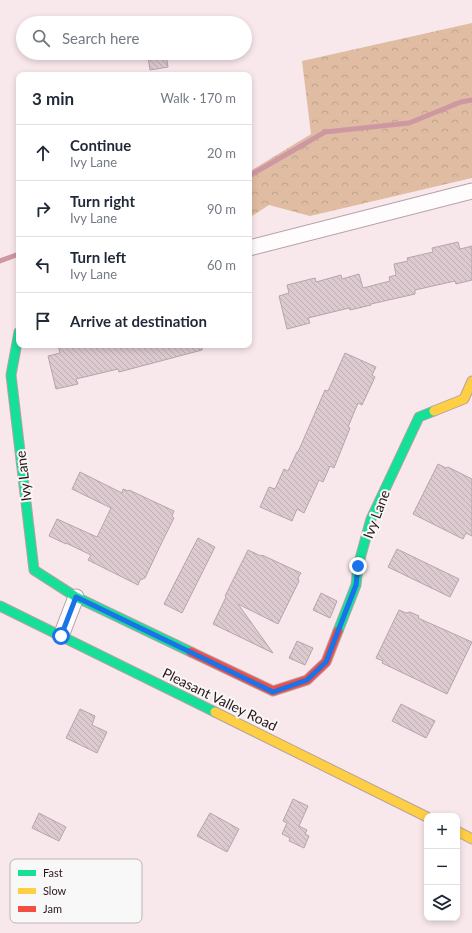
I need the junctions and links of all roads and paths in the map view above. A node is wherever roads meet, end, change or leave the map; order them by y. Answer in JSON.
{"nodes":[{"id":1,"x":472,"y":191,"type":"edge"},
{"id":2,"x":252,"y":247,"type":"edge"},
{"id":3,"x":16,"y":348,"type":"edge"},
{"id":4,"x":472,"y":381,"type":"edge"},
{"id":5,"x":76,"y":597,"type":"junction"},
{"id":6,"x":0,"y":606,"type":"edge"},
{"id":7,"x":61,"y":636,"type":"junction"},
{"id":8,"x":424,"y":816,"type":"edge"},
{"id":9,"x":460,"y":833,"type":"edge"},
{"id":10,"x":472,"y":839,"type":"edge"}],
"edges":[{"from":1,"to":2,"type":"street"},
{"from":3,"to":5,"type":"street","name":"Ivy Lane"},
{"from":4,"to":5,"type":"street","name":"Ivy Lane"},
{"from":5,"to":7,"type":"street"},
{"from":6,"to":7,"type":"street","name":"Pleasant Valley Road"},
{"from":7,"to":8,"type":"street","name":"Pleasant Valley Road"},
{"from":9,"to":10,"type":"street"}]}
